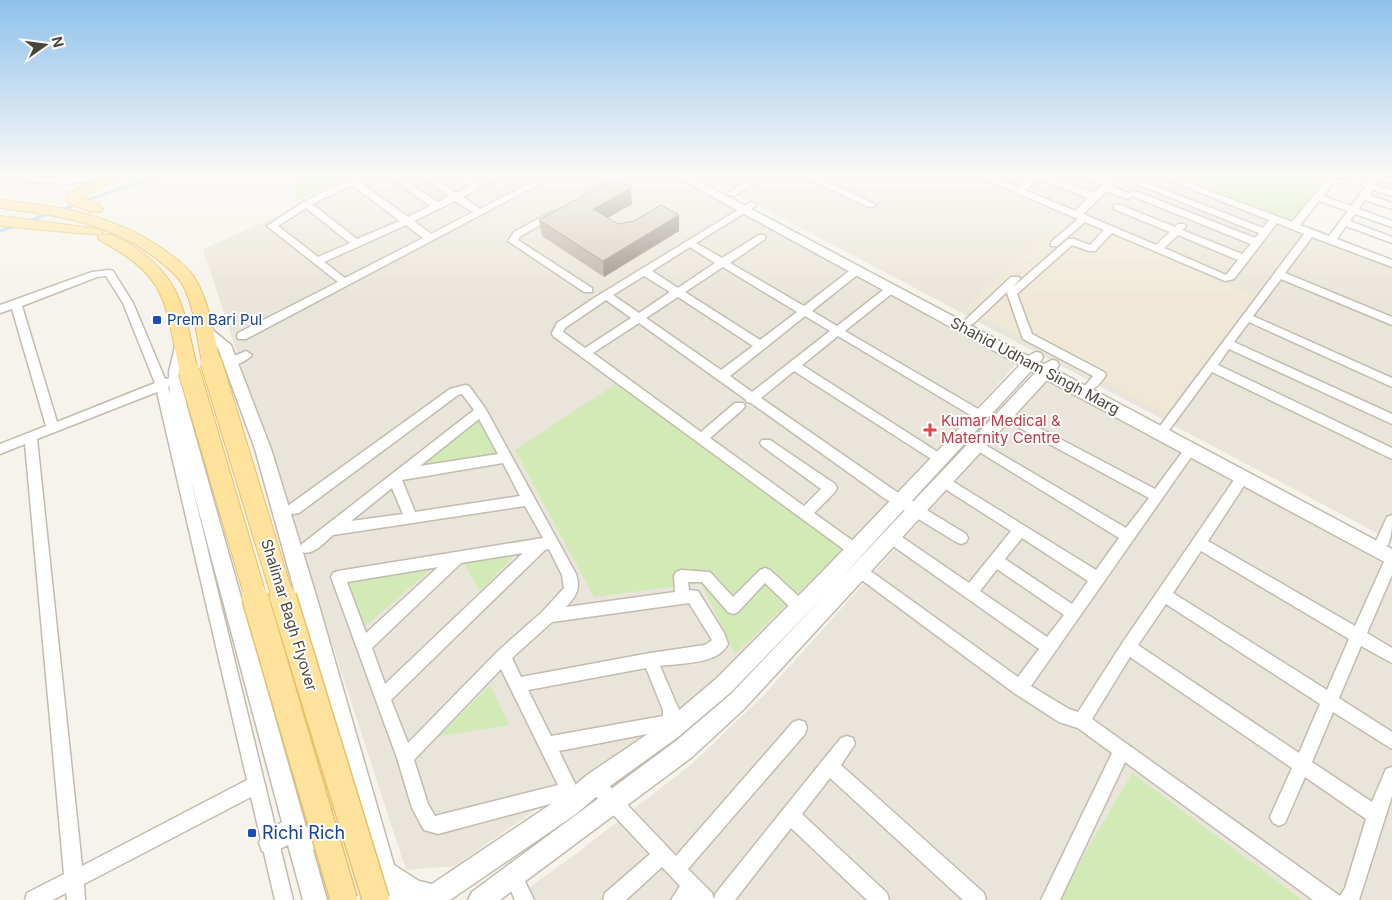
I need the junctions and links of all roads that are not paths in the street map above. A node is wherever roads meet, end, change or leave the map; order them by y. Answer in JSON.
{"nodes":[{"id":1,"x":34,"y":217,"type":"edge"},
{"id":2,"x":68,"y":217,"type":"edge"},
{"id":3,"x":79,"y":217,"type":"edge"},
{"id":4,"x":103,"y":217,"type":"edge"},
{"id":5,"x":286,"y":217,"type":"edge"},
{"id":6,"x":323,"y":217,"type":"edge"},
{"id":7,"x":402,"y":217,"type":"edge"},
{"id":8,"x":415,"y":217,"type":"edge"},
{"id":9,"x":470,"y":217,"type":"edge"},
{"id":10,"x":547,"y":217,"type":"edge"},
{"id":11,"x":731,"y":217,"type":"edge"},
{"id":12,"x":764,"y":217,"type":"edge"},
{"id":13,"x":766,"y":217,"type":"edge"},
{"id":14,"x":1079,"y":217,"type":"edge"},
{"id":15,"x":1108,"y":217,"type":"edge"},
{"id":16,"x":1116,"y":217,"type":"edge"},
{"id":17,"x":1189,"y":217,"type":"edge"},
{"id":18,"x":1193,"y":217,"type":"edge"},
{"id":19,"x":1227,"y":217,"type":"edge"},
{"id":20,"x":1270,"y":217,"type":"edge"},
{"id":21,"x":1301,"y":217,"type":"edge"},
{"id":22,"x":1348,"y":217,"type":"edge"},
{"id":23,"x":1372,"y":217,"type":"edge"},
{"id":24,"x":1275,"y":219,"type":"junction"},
{"id":25,"x":407,"y":221,"type":"junction"},
{"id":26,"x":8,"y":222,"type":"edge"},
{"id":27,"x":1344,"y":222,"type":"junction"},
{"id":28,"x":1392,"y":224,"type":"edge"},
{"id":29,"x":110,"y":225,"type":"junction"},
{"id":30,"x":1294,"y":226,"type":"junction"},
{"id":31,"x":1111,"y":229,"type":"junction"},
{"id":32,"x":1176,"y":231,"type":"junction"},
{"id":33,"x":1264,"y":232,"type":"junction"},
{"id":34,"x":1310,"y":232,"type":"junction"},
{"id":35,"x":762,"y":237,"type":"dead end"},
{"id":36,"x":430,"y":238,"type":"junction"},
{"id":37,"x":1331,"y":240,"type":"junction"},
{"id":38,"x":1392,"y":240,"type":"edge"},
{"id":39,"x":1256,"y":242,"type":"junction"},
{"id":40,"x":356,"y":243,"type":"junction"},
{"id":41,"x":689,"y":243,"type":"junction"},
{"id":42,"x":1158,"y":249,"type":"junction"},
{"id":43,"x":1243,"y":258,"type":"junction"},
{"id":44,"x":317,"y":262,"type":"junction"},
{"id":45,"x":722,"y":263,"type":"junction"},
{"id":46,"x":1392,"y":264,"type":"edge"},
{"id":47,"x":857,"y":270,"type":"junction"},
{"id":48,"x":644,"y":271,"type":"junction"},
{"id":49,"x":1279,"y":274,"type":"junction"},
{"id":50,"x":344,"y":282,"type":"junction"},
{"id":51,"x":891,"y":289,"type":"junction"},
{"id":52,"x":588,"y":290,"type":"dead end"},
{"id":53,"x":678,"y":292,"type":"junction"},
{"id":54,"x":606,"y":295,"type":"junction"},
{"id":55,"x":16,"y":304,"type":"junction"},
{"id":56,"x":0,"y":309,"type":"edge"},
{"id":57,"x":804,"y":311,"type":"junction"},
{"id":58,"x":1246,"y":317,"type":"junction"},
{"id":59,"x":640,"y":318,"type":"junction"},
{"id":60,"x":1392,"y":320,"type":"edge"},
{"id":61,"x":969,"y":321,"type":"junction"},
{"id":62,"x":204,"y":330,"type":"joint"},
{"id":63,"x":836,"y":330,"type":"junction"},
{"id":64,"x":242,"y":336,"type":"dead end"},
{"id":65,"x":182,"y":342,"type":"joint"},
{"id":66,"x":1227,"y":343,"type":"junction"},
{"id":67,"x":760,"y":345,"type":"junction"},
{"id":68,"x":584,"y":354,"type":"junction"},
{"id":69,"x":1041,"y":364,"type":"junction"},
{"id":70,"x":792,"y":365,"type":"junction"},
{"id":71,"x":1210,"y":366,"type":"junction"},
{"id":72,"x":203,"y":369,"type":"junction"},
{"id":73,"x":722,"y":376,"type":"junction"},
{"id":74,"x":1392,"y":383,"type":"edge"},
{"id":75,"x":1091,"y":386,"type":"junction"},
{"id":76,"x":751,"y":399,"type":"junction"},
{"id":77,"x":739,"y":406,"type":"dead end"},
{"id":78,"x":482,"y":411,"type":"junction"},
{"id":79,"x":1005,"y":415,"type":"junction"},
{"id":80,"x":980,"y":416,"type":"junction"},
{"id":81,"x":1392,"y":419,"type":"edge"},
{"id":82,"x":1166,"y":426,"type":"junction"},
{"id":83,"x":53,"y":428,"type":"junction"},
{"id":84,"x":31,"y":436,"type":"junction"},
{"id":85,"x":702,"y":439,"type":"junction"},
{"id":86,"x":766,"y":443,"type":"dead end"},
{"id":87,"x":977,"y":445,"type":"junction"},
{"id":88,"x":0,"y":449,"type":"edge"},
{"id":89,"x":1190,"y":450,"type":"junction"},
{"id":90,"x":1392,"y":454,"type":"edge"},
{"id":91,"x":506,"y":458,"type":"junction"},
{"id":92,"x":940,"y":459,"type":"junction"},
{"id":93,"x":398,"y":477,"type":"junction"},
{"id":94,"x":1243,"y":478,"type":"junction"},
{"id":95,"x":944,"y":481,"type":"junction"},
{"id":96,"x":1157,"y":496,"type":"junction"},
{"id":97,"x":529,"y":500,"type":"junction"},
{"id":98,"x":908,"y":506,"type":"junction"},
{"id":99,"x":294,"y":509,"type":"dead end"},
{"id":100,"x":805,"y":514,"type":"junction"},
{"id":101,"x":411,"y":518,"type":"junction"},
{"id":102,"x":1392,"y":521,"type":"edge"},
{"id":103,"x":330,"y":530,"type":"junction"},
{"id":104,"x":1020,"y":530,"type":"junction"},
{"id":105,"x":1128,"y":536,"type":"junction"},
{"id":106,"x":891,"y":538,"type":"junction"},
{"id":107,"x":961,"y":538,"type":"dead end"},
{"id":108,"x":1199,"y":543,"type":"junction"},
{"id":109,"x":1387,"y":543,"type":"edge"},
{"id":110,"x":546,"y":544,"type":"junction"},
{"id":111,"x":308,"y":548,"type":"dead end"},
{"id":112,"x":855,"y":550,"type":"junction"},
{"id":113,"x":458,"y":558,"type":"junction"},
{"id":114,"x":1392,"y":559,"type":"edge"},
{"id":115,"x":996,"y":561,"type":"junction"},
{"id":116,"x":860,"y":571,"type":"junction"},
{"id":117,"x":1098,"y":579,"type":"junction"},
{"id":118,"x":970,"y":593,"type":"junction"},
{"id":119,"x":1164,"y":594,"type":"junction"},
{"id":120,"x":682,"y":596,"type":"junction"},
{"id":121,"x":800,"y":607,"type":"junction"},
{"id":122,"x":1073,"y":613,"type":"junction"},
{"id":123,"x":548,"y":616,"type":"junction"},
{"id":124,"x":1359,"y":635,"type":"junction"},
{"id":125,"x":363,"y":646,"type":"junction"},
{"id":126,"x":1048,"y":647,"type":"junction"},
{"id":127,"x":1128,"y":647,"type":"junction"},
{"id":128,"x":503,"y":656,"type":"junction"},
{"id":129,"x":1392,"y":656,"type":"edge"},
{"id":130,"x":650,"y":660,"type":"junction"},
{"id":131,"x":517,"y":685,"type":"junction"},
{"id":132,"x":1020,"y":688,"type":"junction"},
{"id":133,"x":382,"y":698,"type":"junction"},
{"id":134,"x":1331,"y":701,"type":"junction"},
{"id":135,"x":1082,"y":721,"type":"junction"},
{"id":136,"x":799,"y":728,"type":"dead end"},
{"id":137,"x":1392,"y":741,"type":"edge"},
{"id":138,"x":847,"y":744,"type":"dead end"},
{"id":139,"x":547,"y":745,"type":"junction"},
{"id":140,"x":1122,"y":751,"type":"junction"},
{"id":141,"x":405,"y":758,"type":"junction"},
{"id":142,"x":1303,"y":764,"type":"junction"},
{"id":143,"x":829,"y":766,"type":"junction"},
{"id":144,"x":1392,"y":775,"type":"edge"},
{"id":145,"x":595,"y":783,"type":"junction"},
{"id":146,"x":256,"y":785,"type":"junction"},
{"id":147,"x":572,"y":795,"type":"junction"},
{"id":148,"x":365,"y":802,"type":"junction"},
{"id":149,"x":613,"y":802,"type":"junction"},
{"id":150,"x":790,"y":815,"type":"junction"},
{"id":151,"x":1376,"y":815,"type":"junction"},
{"id":152,"x":1279,"y":817,"type":"dead end"},
{"id":153,"x":297,"y":836,"type":"junction"},
{"id":154,"x":270,"y":843,"type":"junction"},
{"id":155,"x":662,"y":854,"type":"junction"},
{"id":156,"x":676,"y":870,"type":"junction"},
{"id":157,"x":385,"y":874,"type":"junction"},
{"id":158,"x":513,"y":875,"type":"junction"},
{"id":159,"x":74,"y":879,"type":"junction"},
{"id":160,"x":692,"y":886,"type":"junction"},
{"id":161,"x":432,"y":898,"type":"edge"},
{"id":162,"x":34,"y":900,"type":"edge"},
{"id":163,"x":76,"y":900,"type":"edge"},
{"id":164,"x":284,"y":900,"type":"edge"},
{"id":165,"x":315,"y":900,"type":"edge"},
{"id":166,"x":344,"y":900,"type":"edge"},
{"id":167,"x":376,"y":900,"type":"edge"},
{"id":168,"x":392,"y":900,"type":"edge"},
{"id":169,"x":480,"y":900,"type":"edge"},
{"id":170,"x":525,"y":900,"type":"edge"},
{"id":171,"x":612,"y":900,"type":"edge"},
{"id":172,"x":680,"y":900,"type":"edge"},
{"id":173,"x":705,"y":900,"type":"edge"},
{"id":174,"x":723,"y":900,"type":"edge"},
{"id":175,"x":880,"y":900,"type":"edge"},
{"id":176,"x":977,"y":900,"type":"edge"},
{"id":177,"x":1050,"y":900,"type":"edge"},
{"id":178,"x":1332,"y":900,"type":"edge"},
{"id":179,"x":1346,"y":900,"type":"edge"}],
"edges":[{"from":1,"to":26,"type":"main road"},
{"from":2,"to":65,"type":"main road"},
{"from":3,"to":29,"type":"main road"},
{"from":4,"to":29,"type":"main road"},
{"from":5,"to":44,"type":"street"},
{"from":6,"to":40,"type":"street"},
{"from":7,"to":25,"type":"street"},
{"from":8,"to":25,"type":"street"},
{"from":9,"to":36,"type":"street"},
{"from":10,"to":52,"type":"street"},
{"from":11,"to":41,"type":"street"},
{"from":12,"to":47,"type":"street","name":"Shahid Udham Singh Marg"},
{"from":13,"to":61,"type":"street","name":"Shahid Udham Singh Marg"},
{"from":14,"to":61,"type":"street"},
{"from":15,"to":31,"type":"street"},
{"from":16,"to":32,"type":"street"},
{"from":17,"to":32,"type":"street"},
{"from":18,"to":39,"type":"street"},
{"from":19,"to":33,"type":"street"},
{"from":20,"to":24,"type":"street"},
{"from":21,"to":30,"type":"street"},
{"from":22,"to":27,"type":"street"},
{"from":23,"to":28,"type":"street"},
{"from":24,"to":30,"type":"street"},
{"from":24,"to":33,"type":"street"},
{"from":25,"to":36,"type":"street"},
{"from":25,"to":40,"type":"street"},
{"from":27,"to":37,"type":"street"},
{"from":27,"to":38,"type":"street"},
{"from":29,"to":62,"type":"main road"},
{"from":30,"to":34,"type":"street"},
{"from":31,"to":42,"type":"street"},
{"from":31,"to":75,"type":"street"},
{"from":32,"to":42,"type":"street"},
{"from":32,"to":43,"type":"street"},
{"from":33,"to":39,"type":"street"},
{"from":34,"to":37,"type":"street"},
{"from":34,"to":49,"type":"street"},
{"from":35,"to":45,"type":"street"},
{"from":36,"to":50,"type":"street"},
{"from":37,"to":46,"type":"street"},
{"from":39,"to":43,"type":"street"},
{"from":40,"to":44,"type":"street"},
{"from":41,"to":45,"type":"street"},
{"from":41,"to":48,"type":"street"},
{"from":42,"to":43,"type":"street"},
{"from":44,"to":50,"type":"street"},
{"from":45,"to":53,"type":"street"},
{"from":45,"to":57,"type":"street"},
{"from":47,"to":51,"type":"street","name":"Shahid Udham Singh Marg"},
{"from":47,"to":57,"type":"street"},
{"from":48,"to":53,"type":"street"},
{"from":48,"to":54,"type":"street"},
{"from":49,"to":58,"type":"street"},
{"from":49,"to":60,"type":"street"},
{"from":50,"to":64,"type":"street"},
{"from":51,"to":63,"type":"street"},
{"from":51,"to":69,"type":"street","name":"Shahid Udham Singh Marg"},
{"from":53,"to":59,"type":"street"},
{"from":53,"to":67,"type":"street"},
{"from":54,"to":59,"type":"street"},
{"from":54,"to":68,"type":"street"},
{"from":55,"to":56,"type":"street"},
{"from":55,"to":72,"type":"street"},
{"from":55,"to":83,"type":"street"},
{"from":57,"to":63,"type":"street"},
{"from":57,"to":67,"type":"street"},
{"from":58,"to":66,"type":"street"},
{"from":58,"to":74,"type":"street"},
{"from":59,"to":68,"type":"street"},
{"from":59,"to":73,"type":"street"},
{"from":61,"to":69,"type":"street","name":"Shahid Udham Singh Marg"},
{"from":62,"to":72,"type":"street"},
{"from":63,"to":70,"type":"street"},
{"from":63,"to":80,"type":"street"},
{"from":65,"to":72,"type":"street"},
{"from":66,"to":71,"type":"street"},
{"from":66,"to":81,"type":"street"},
{"from":67,"to":73,"type":"street"},
{"from":68,"to":85,"type":"street"},
{"from":69,"to":75,"type":"street","name":"Shahid Udham Singh Marg"},
{"from":69,"to":79,"type":"street"},
{"from":69,"to":80,"type":"street"},
{"from":69,"to":89,"type":"street","name":"Shahid Udham Singh Marg"},
{"from":70,"to":76,"type":"street"},
{"from":70,"to":92,"type":"street"},
{"from":71,"to":82,"type":"street"},
{"from":71,"to":90,"type":"street"},
{"from":72,"to":83,"type":"street"},
{"from":72,"to":146,"type":"street"},
{"from":72,"to":148,"type":"street"},
{"from":72,"to":153,"type":"street"},
{"from":72,"to":166,"type":"main road","name":"Shalimar Bagh Flyover","bridge":true},
{"from":72,"to":167,"type":"main road","name":"Shalimar Bagh Flyover","bridge":true},
{"from":73,"to":76,"type":"street"},
{"from":75,"to":82,"type":"street","name":"Shahid Udham Singh Marg"},
{"from":76,"to":98,"type":"street"},
{"from":77,"to":85,"type":"street"},
{"from":78,"to":91,"type":"street"},
{"from":78,"to":93,"type":"street"},
{"from":78,"to":99,"type":"street"},
{"from":79,"to":87,"type":"street"},
{"from":79,"to":96,"type":"street"},
{"from":80,"to":92,"type":"street"},
{"from":82,"to":109,"type":"street","name":"Shahid Udham Singh Marg"},
{"from":83,"to":84,"type":"street"},
{"from":84,"to":88,"type":"street"},
{"from":84,"to":159,"type":"street"},
{"from":85,"to":100,"type":"street"},
{"from":86,"to":100,"type":"street"},
{"from":87,"to":95,"type":"street"},
{"from":87,"to":105,"type":"street"},
{"from":89,"to":94,"type":"street","name":"Shahid Udham Singh Marg"},
{"from":89,"to":96,"type":"street"},
{"from":91,"to":93,"type":"street"},
{"from":91,"to":97,"type":"street"},
{"from":92,"to":98,"type":"street"},
{"from":93,"to":101,"type":"street"},
{"from":93,"to":103,"type":"street"},
{"from":94,"to":108,"type":"street"},
{"from":94,"to":114,"type":"street","name":"Shahid Udham Singh Marg"},
{"from":95,"to":98,"type":"street"},
{"from":95,"to":104,"type":"street"},
{"from":96,"to":105,"type":"street"},
{"from":97,"to":101,"type":"street"},
{"from":97,"to":110,"type":"street"},
{"from":98,"to":106,"type":"street"},
{"from":98,"to":107,"type":"street"},
{"from":98,"to":112,"type":"street"},
{"from":100,"to":112,"type":"street"},
{"from":101,"to":103,"type":"street"},
{"from":102,"to":109,"type":"street"},
{"from":103,"to":111,"type":"street"},
{"from":104,"to":115,"type":"street"},
{"from":104,"to":117,"type":"street"},
{"from":105,"to":117,"type":"street"},
{"from":106,"to":116,"type":"street"},
{"from":106,"to":118,"type":"street"},
{"from":108,"to":119,"type":"street"},
{"from":108,"to":124,"type":"street"},
{"from":110,"to":113,"type":"street"},
{"from":110,"to":123,"type":"street"},
{"from":110,"to":133,"type":"street"},
{"from":112,"to":121,"type":"street"},
{"from":113,"to":125,"type":"street"},
{"from":113,"to":125,"type":"street"},
{"from":114,"to":124,"type":"street"},
{"from":115,"to":118,"type":"street"},
{"from":115,"to":122,"type":"street"},
{"from":116,"to":132,"type":"street"},
{"from":116,"to":149,"type":"street"},
{"from":117,"to":122,"type":"street"},
{"from":118,"to":126,"type":"street"},
{"from":119,"to":127,"type":"street"},
{"from":119,"to":134,"type":"street"},
{"from":120,"to":121,"type":"street"},
{"from":120,"to":123,"type":"street"},
{"from":120,"to":130,"type":"street"},
{"from":121,"to":145,"type":"street"},
{"from":122,"to":126,"type":"street"},
{"from":123,"to":128,"type":"street"},
{"from":124,"to":129,"type":"street"},
{"from":124,"to":134,"type":"street"},
{"from":125,"to":133,"type":"street"},
{"from":126,"to":132,"type":"street"},
{"from":127,"to":135,"type":"street"},
{"from":127,"to":142,"type":"street"},
{"from":128,"to":131,"type":"street"},
{"from":128,"to":141,"type":"street"},
{"from":130,"to":131,"type":"street"},
{"from":130,"to":139,"type":"street"},
{"from":131,"to":139,"type":"street"},
{"from":132,"to":135,"type":"street"},
{"from":133,"to":141,"type":"street"},
{"from":134,"to":137,"type":"street"},
{"from":134,"to":142,"type":"street"},
{"from":135,"to":140,"type":"street"},
{"from":136,"to":156,"type":"street"},
{"from":138,"to":143,"type":"street"},
{"from":139,"to":147,"type":"street"},
{"from":140,"to":177,"type":"street"},
{"from":140,"to":178,"type":"street"},
{"from":141,"to":147,"type":"street"},
{"from":142,"to":151,"type":"street"},
{"from":142,"to":152,"type":"street"},
{"from":143,"to":150,"type":"street"},
{"from":143,"to":176,"type":"street"},
{"from":144,"to":151,"type":"street"},
{"from":145,"to":147,"type":"street"},
{"from":145,"to":149,"type":"street"},
{"from":146,"to":154,"type":"street"},
{"from":146,"to":159,"type":"street"},
{"from":147,"to":161,"type":"street"},
{"from":148,"to":153,"type":"street"},
{"from":148,"to":157,"type":"street"},
{"from":149,"to":155,"type":"street"},
{"from":149,"to":158,"type":"street"},
{"from":150,"to":174,"type":"street"},
{"from":150,"to":175,"type":"street"},
{"from":151,"to":179,"type":"street"},
{"from":153,"to":154,"type":"street"},
{"from":153,"to":165,"type":"street"},
{"from":154,"to":164,"type":"street"},
{"from":155,"to":156,"type":"street"},
{"from":155,"to":171,"type":"street"},
{"from":156,"to":160,"type":"street"},
{"from":157,"to":161,"type":"street"},
{"from":157,"to":168,"type":"street"},
{"from":158,"to":169,"type":"street"},
{"from":158,"to":170,"type":"street"},
{"from":159,"to":162,"type":"street"},
{"from":159,"to":163,"type":"street"},
{"from":160,"to":172,"type":"street"},
{"from":160,"to":173,"type":"street"}]}
